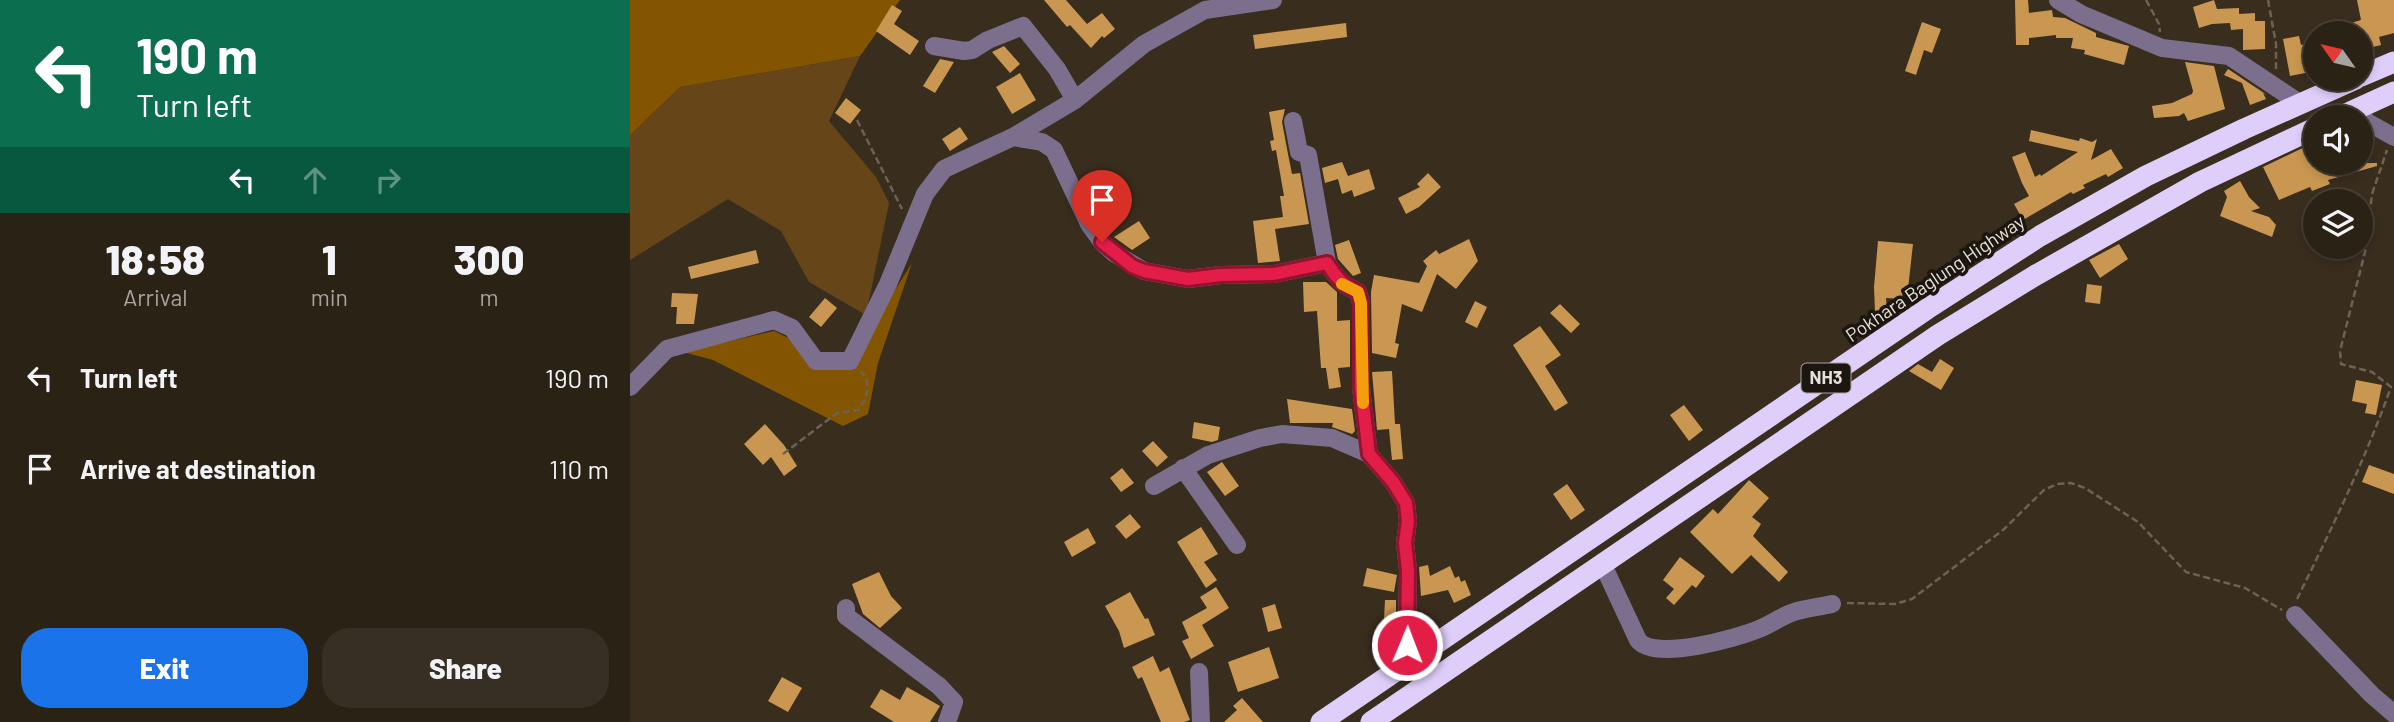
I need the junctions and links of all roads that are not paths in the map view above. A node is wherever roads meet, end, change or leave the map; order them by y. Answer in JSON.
{"nodes":[{"id":1,"x":1273,"y":0,"type":"edge"},
{"id":2,"x":2058,"y":0,"type":"edge"},
{"id":3,"x":934,"y":46,"type":"dead end"},
{"id":4,"x":2394,"y":62,"type":"edge"},
{"id":5,"x":2373,"y":71,"type":"edge"},
{"id":6,"x":2330,"y":91,"type":"edge"},
{"id":7,"x":2394,"y":92,"type":"edge"},
{"id":8,"x":1075,"y":100,"type":"junction"},
{"id":9,"x":2301,"y":104,"type":"junction"},
{"id":10,"x":2366,"y":105,"type":"edge"},
{"id":11,"x":1293,"y":121,"type":"dead end"},
{"id":12,"x":2373,"y":125,"type":"edge"},
{"id":13,"x":2303,"y":134,"type":"edge"},
{"id":14,"x":1013,"y":137,"type":"junction"},
{"id":15,"x":2393,"y":137,"type":"edge"},
{"id":16,"x":1327,"y":263,"type":"junction"},
{"id":17,"x":630,"y":387,"type":"edge"},
{"id":18,"x":1369,"y":454,"type":"junction"},
{"id":19,"x":1183,"y":468,"type":"junction"},
{"id":20,"x":1154,"y":486,"type":"dead end"},
{"id":21,"x":1237,"y":545,"type":"dead end"},
{"id":22,"x":1603,"y":565,"type":"junction"},
{"id":23,"x":1832,"y":604,"type":"road end"},
{"id":24,"x":846,"y":608,"type":"dead end"},
{"id":25,"x":2295,"y":615,"type":"road end"},
{"id":26,"x":1413,"y":659,"type":"junction"},
{"id":27,"x":1199,"y":672,"type":"dead end"},
{"id":28,"x":2394,"y":714,"type":"edge"},
{"id":29,"x":947,"y":722,"type":"edge"},
{"id":30,"x":1201,"y":722,"type":"edge"},
{"id":31,"x":1321,"y":722,"type":"edge"},
{"id":32,"x":1371,"y":722,"type":"edge"}],
"edges":[{"from":1,"to":8,"type":"street"},
{"from":2,"to":9,"type":"street"},
{"from":3,"to":8,"type":"street"},
{"from":4,"to":5,"type":"highway"},
{"from":6,"to":9,"type":"highway","name":"Pokhara Baglung Highway","number":"NH3"},
{"from":7,"to":10,"type":"highway"},
{"from":8,"to":14,"type":"street"},
{"from":9,"to":26,"type":"highway","name":"Pokhara Baglung Highway","number":"NH3"},
{"from":11,"to":16,"type":"street"},
{"from":12,"to":15,"type":"street"},
{"from":13,"to":22,"type":"highway"},
{"from":14,"to":16,"type":"street"},
{"from":14,"to":17,"type":"street"},
{"from":16,"to":18,"type":"street"},
{"from":18,"to":19,"type":"street"},
{"from":18,"to":26,"type":"street"},
{"from":19,"to":20,"type":"street"},
{"from":19,"to":21,"type":"street"},
{"from":22,"to":23,"type":"street"},
{"from":22,"to":32,"type":"highway"},
{"from":24,"to":29,"type":"street"},
{"from":25,"to":28,"type":"street"},
{"from":26,"to":31,"type":"highway","name":"Pokhara Baglung Highway","number":"NH3"},
{"from":27,"to":30,"type":"street"}]}
